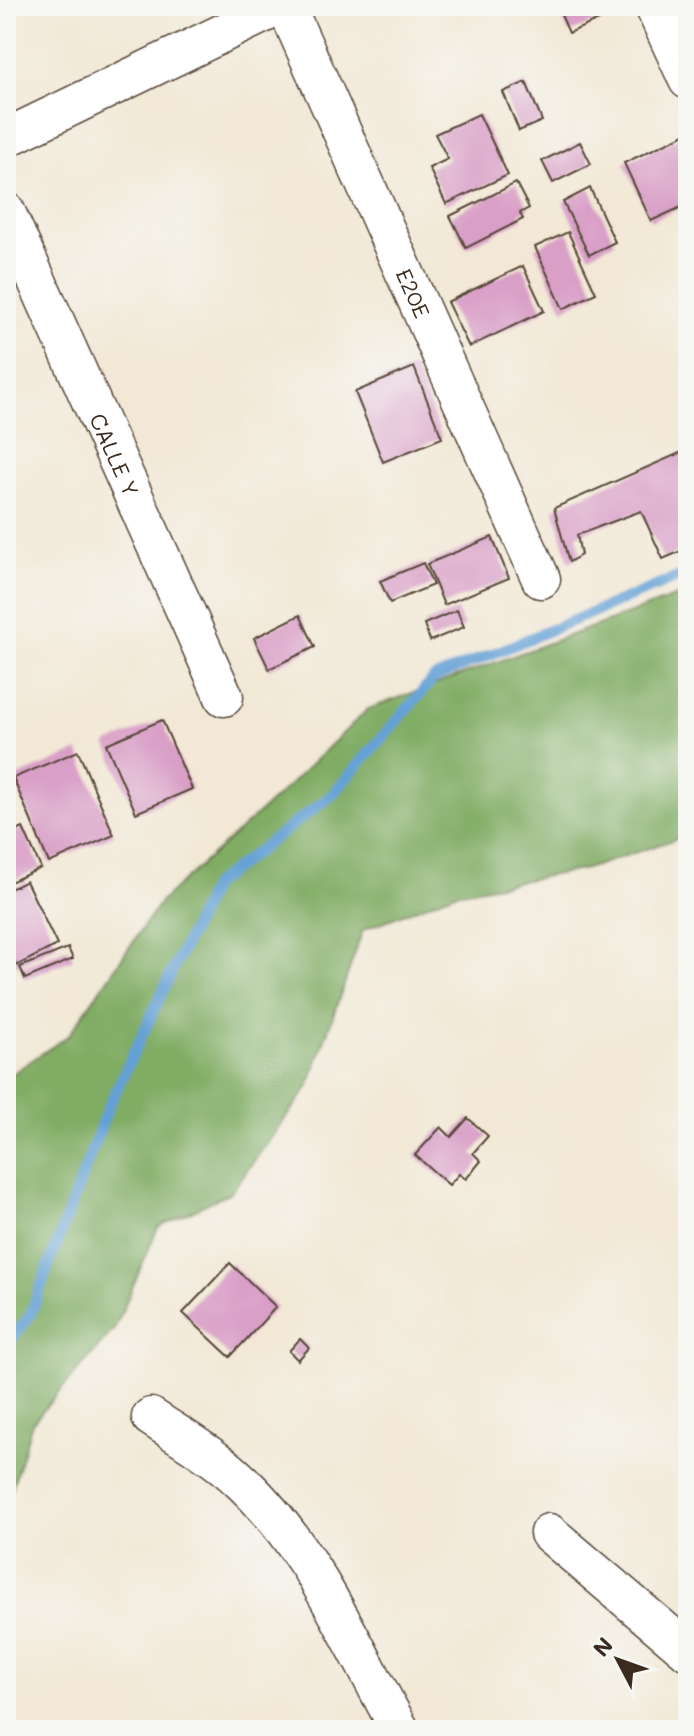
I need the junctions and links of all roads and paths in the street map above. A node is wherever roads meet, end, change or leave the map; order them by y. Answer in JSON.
{"nodes":[{"id":1,"x":279,"y":6,"type":"edge"},
{"id":2,"x":286,"y":6,"type":"edge"},
{"id":3,"x":654,"y":6,"type":"edge"},
{"id":4,"x":688,"y":80,"type":"edge"},
{"id":5,"x":6,"y":138,"type":"edge"},
{"id":6,"x":6,"y":212,"type":"edge"},
{"id":7,"x":541,"y":579,"type":"dead end"},
{"id":8,"x":224,"y":697,"type":"dead end"},
{"id":9,"x":151,"y":1417,"type":"dead end"},
{"id":10,"x":549,"y":1533,"type":"dead end"},
{"id":11,"x":688,"y":1651,"type":"edge"},
{"id":12,"x":400,"y":1730,"type":"edge"}],
"edges":[{"from":1,"to":5,"type":"street"},
{"from":2,"to":7,"type":"street","name":"E20E"},
{"from":3,"to":4,"type":"street"},
{"from":6,"to":8,"type":"street","name":"CALLE Y"},
{"from":9,"to":12,"type":"street"},
{"from":10,"to":11,"type":"street"}]}
